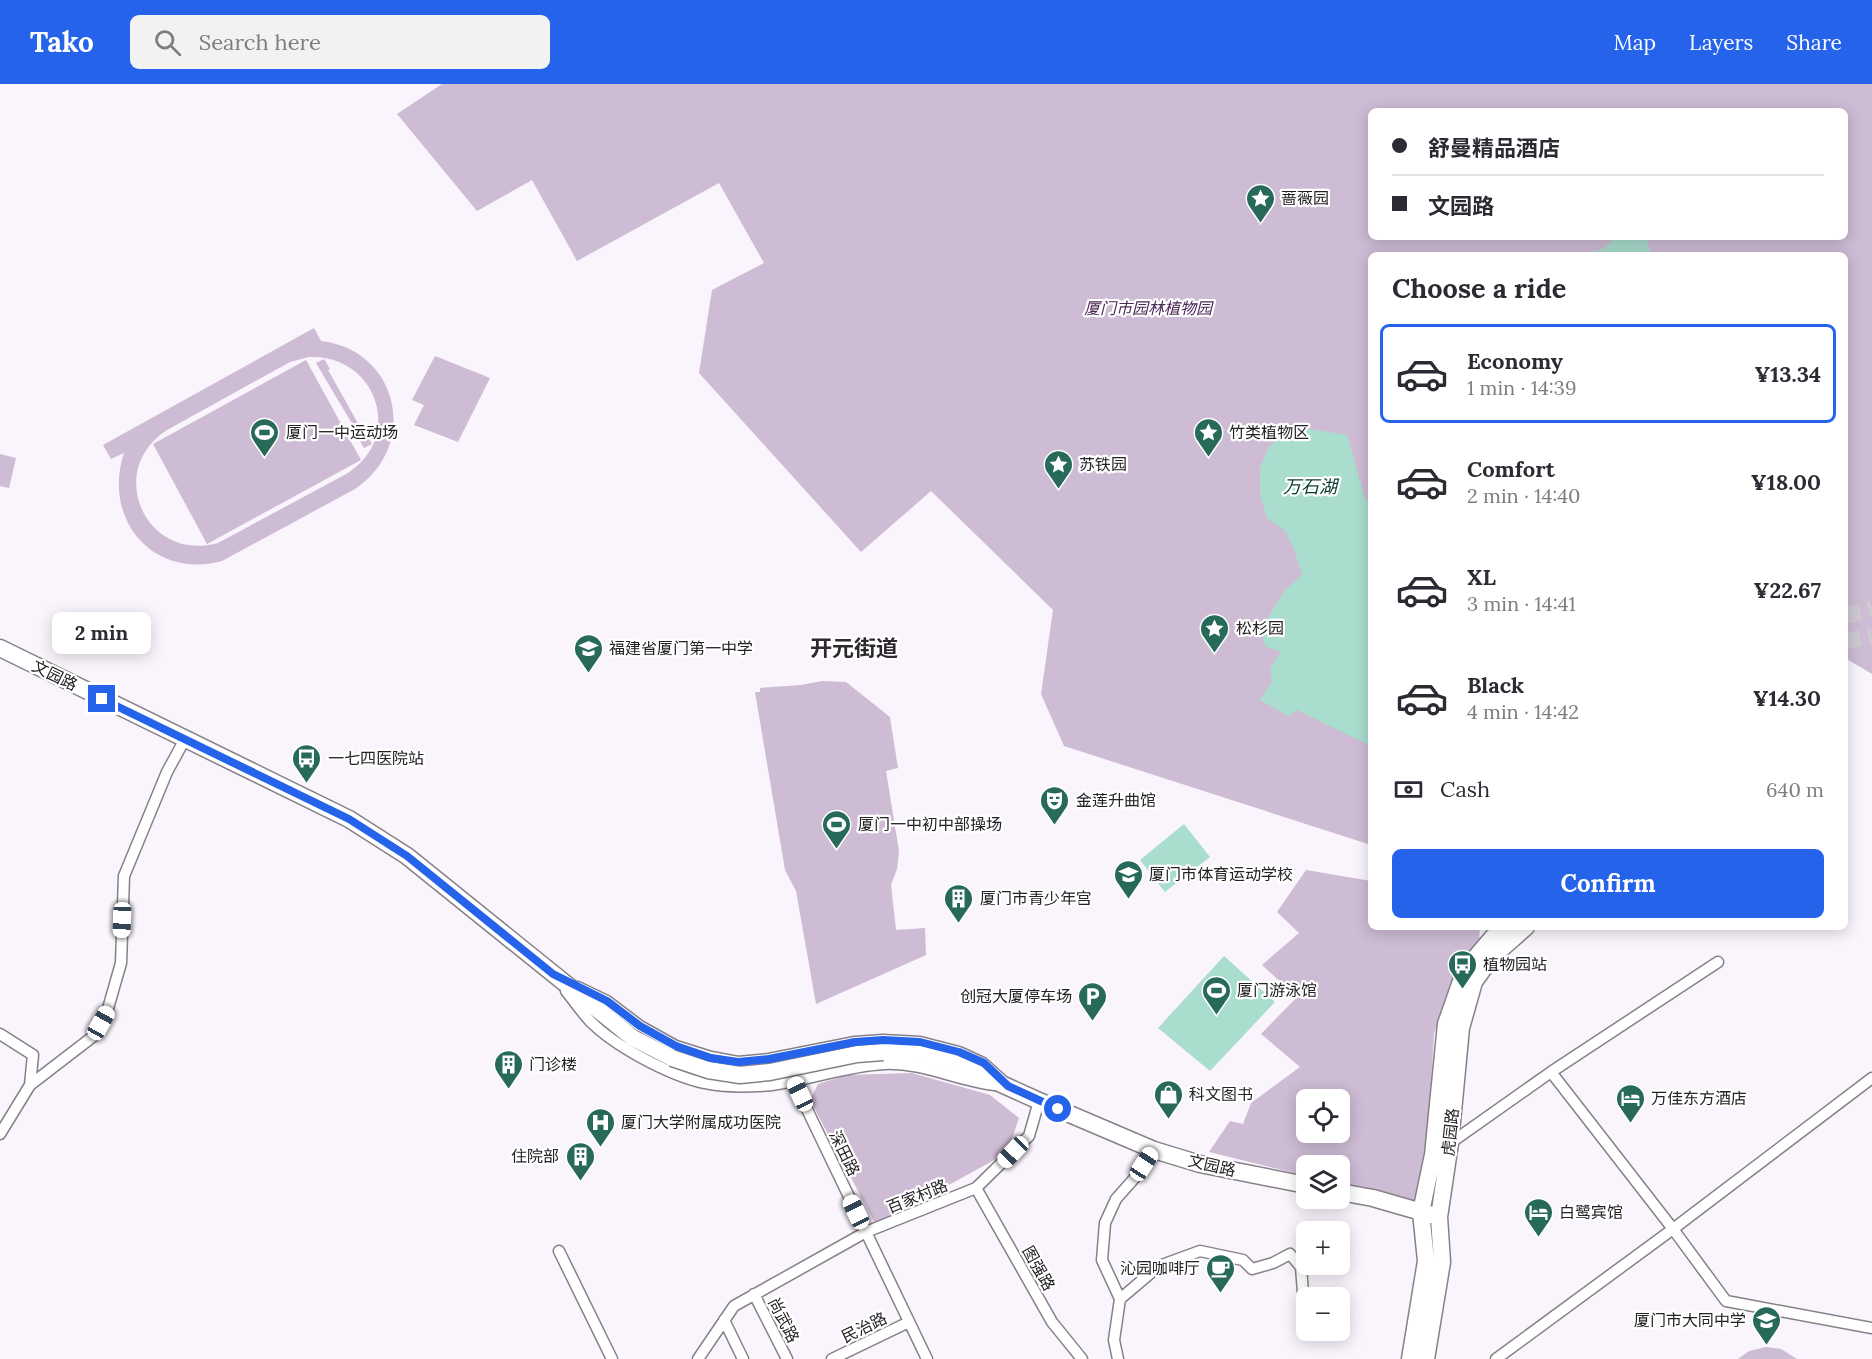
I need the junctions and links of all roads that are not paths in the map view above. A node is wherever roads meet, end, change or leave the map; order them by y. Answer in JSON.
{"nodes":[{"id":1,"x":0,"y":648,"type":"edge"},
{"id":2,"x":184,"y":739,"type":"junction"},
{"id":3,"x":1503,"y":930,"type":"edge"},
{"id":4,"x":1523,"y":930,"type":"edge"},
{"id":5,"x":1718,"y":962,"type":"dead end"},
{"id":6,"x":553,"y":974,"type":"junction"},
{"id":7,"x":0,"y":1034,"type":"edge"},
{"id":8,"x":782,"y":1057,"type":"junction"},
{"id":9,"x":1551,"y":1072,"type":"junction"},
{"id":10,"x":1872,"y":1078,"type":"edge"},
{"id":11,"x":794,"y":1080,"type":"junction"},
{"id":12,"x":30,"y":1085,"type":"junction"},
{"id":13,"x":1008,"y":1086,"type":"junction"},
{"id":14,"x":1039,"y":1101,"type":"junction"},
{"id":15,"x":0,"y":1134,"type":"edge"},
{"id":16,"x":1450,"y":1143,"type":"junction"},
{"id":17,"x":1154,"y":1150,"type":"junction"},
{"id":18,"x":1433,"y":1155,"type":"junction"},
{"id":19,"x":1296,"y":1183,"type":"edge"},
{"id":20,"x":976,"y":1188,"type":"junction"},
{"id":21,"x":1350,"y":1194,"type":"edge"},
{"id":22,"x":1421,"y":1212,"type":"junction"},
{"id":23,"x":1439,"y":1217,"type":"junction"},
{"id":24,"x":1673,"y":1229,"type":"junction"},
{"id":25,"x":866,"y":1232,"type":"junction"},
{"id":26,"x":559,"y":1251,"type":"dead end"},
{"id":27,"x":1303,"y":1287,"type":"edge"},
{"id":28,"x":754,"y":1294,"type":"junction"},
{"id":29,"x":1119,"y":1299,"type":"junction"},
{"id":30,"x":724,"y":1320,"type":"junction"},
{"id":31,"x":909,"y":1322,"type":"junction"},
{"id":32,"x":1872,"y":1328,"type":"edge"},
{"id":33,"x":612,"y":1359,"type":"edge"},
{"id":34,"x":698,"y":1359,"type":"edge"},
{"id":35,"x":743,"y":1359,"type":"edge"},
{"id":36,"x":787,"y":1359,"type":"edge"},
{"id":37,"x":832,"y":1359,"type":"edge"},
{"id":38,"x":927,"y":1359,"type":"edge"},
{"id":39,"x":1082,"y":1359,"type":"edge"},
{"id":40,"x":1118,"y":1359,"type":"edge"},
{"id":41,"x":1410,"y":1359,"type":"edge"},
{"id":42,"x":1426,"y":1359,"type":"edge"},
{"id":43,"x":1496,"y":1359,"type":"edge"}],
"edges":[{"from":1,"to":2,"type":"main road","name":"文园路"},
{"from":2,"to":6,"type":"main road","name":"文园路"},
{"from":2,"to":12,"type":"street"},
{"from":3,"to":18,"type":"main road","name":"虎园路"},
{"from":4,"to":16,"type":"main road","name":"虎园路"},
{"from":5,"to":9,"type":"street"},
{"from":6,"to":8,"type":"street"},
{"from":6,"to":11,"type":"street"},
{"from":6,"to":13,"type":"main road","name":"文园路","bridge":true},
{"from":7,"to":12,"type":"street"},
{"from":8,"to":11,"type":"street","name":"深田路"},
{"from":8,"to":13,"type":"street"},
{"from":9,"to":16,"type":"street"},
{"from":9,"to":24,"type":"street"},
{"from":10,"to":24,"type":"street"},
{"from":11,"to":13,"type":"street"},
{"from":11,"to":25,"type":"street","name":"深田路"},
{"from":12,"to":15,"type":"street"},
{"from":13,"to":14,"type":"main road","name":"文园路"},
{"from":14,"to":17,"type":"main road","name":"文园路"},
{"from":14,"to":20,"type":"street","name":"百家村路"},
{"from":16,"to":18,"type":"street"},
{"from":16,"to":23,"type":"main road","name":"虎园路"},
{"from":17,"to":19,"type":"main road","name":"文园路"},
{"from":17,"to":29,"type":"street"},
{"from":18,"to":22,"type":"main road","name":"虎园路"},
{"from":20,"to":25,"type":"street","name":"百家村路"},
{"from":20,"to":39,"type":"street","name":"图强路"},
{"from":21,"to":22,"type":"main road"},
{"from":22,"to":23,"type":"main road"},
{"from":22,"to":41,"type":"main road","name":"虎园路"},
{"from":23,"to":42,"type":"main road","name":"虎园路"},
{"from":24,"to":32,"type":"street"},
{"from":24,"to":43,"type":"street"},
{"from":25,"to":28,"type":"street","name":"百家村路"},
{"from":25,"to":31,"type":"street","name":"深田路"},
{"from":26,"to":33,"type":"street"},
{"from":27,"to":29,"type":"street"},
{"from":28,"to":30,"type":"street","name":"百家村路"},
{"from":28,"to":36,"type":"street","name":"尚武路"},
{"from":29,"to":40,"type":"street"},
{"from":30,"to":34,"type":"street","name":"百家村路"},
{"from":30,"to":35,"type":"street"},
{"from":31,"to":37,"type":"street","name":"民治路"},
{"from":31,"to":38,"type":"street","name":"深田路"}]}
